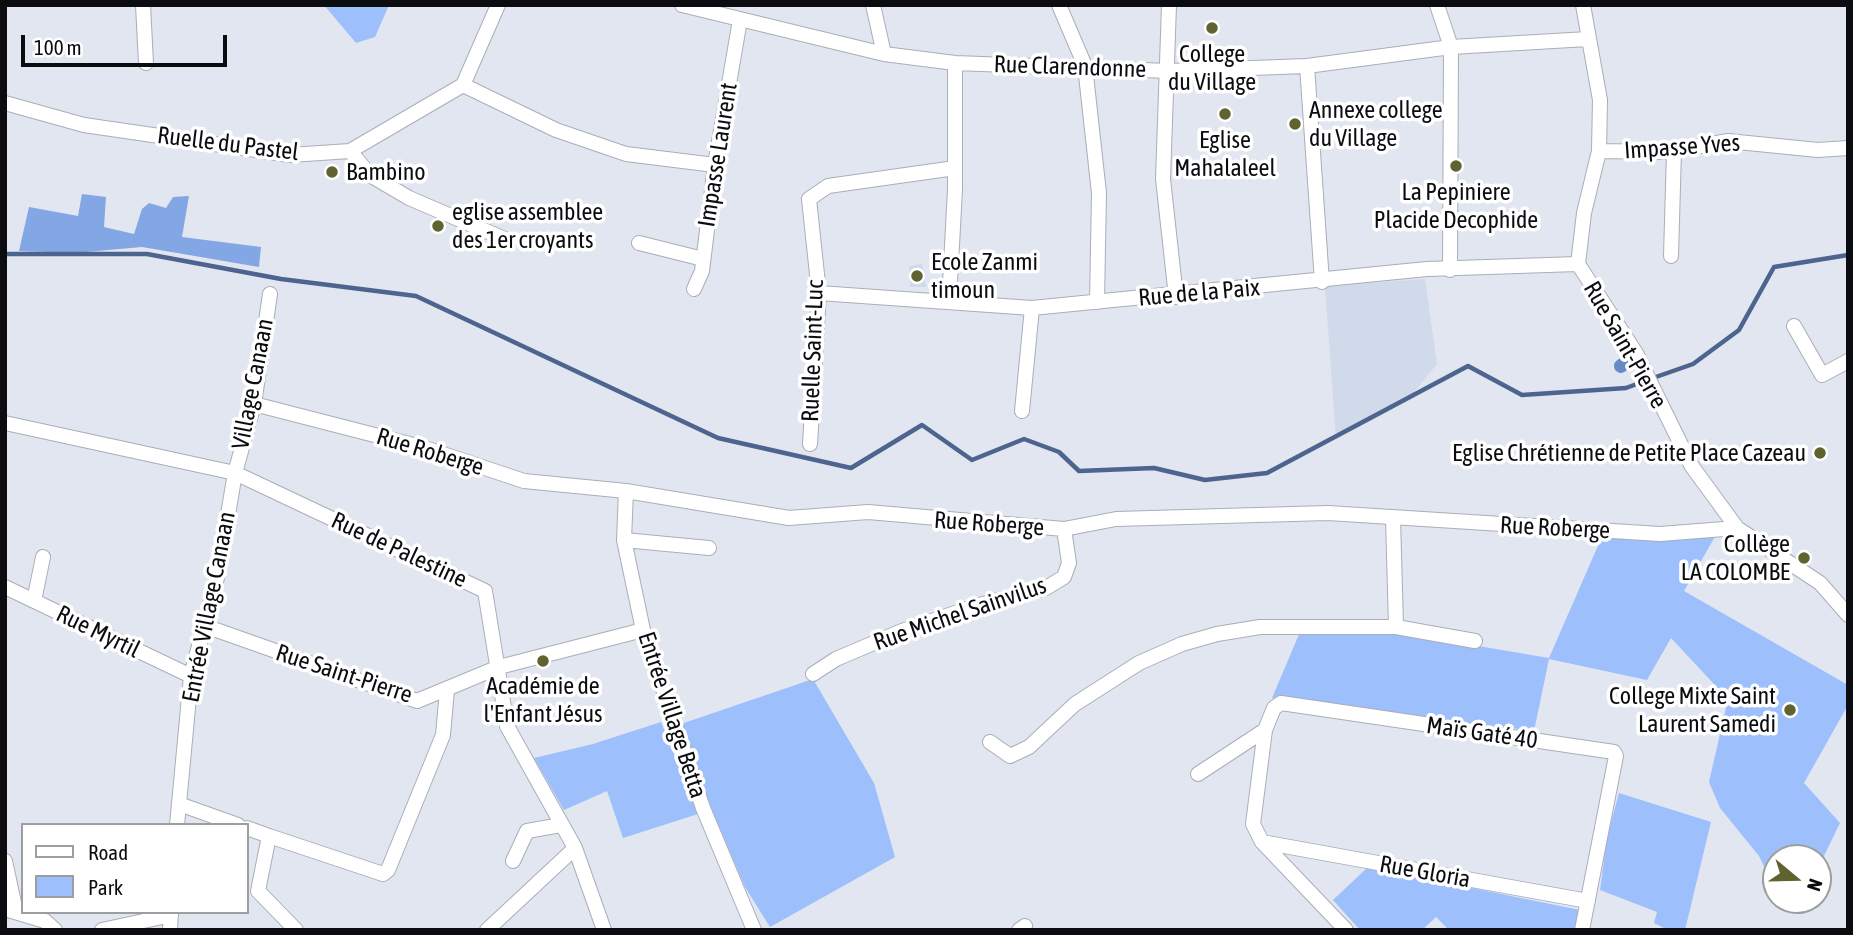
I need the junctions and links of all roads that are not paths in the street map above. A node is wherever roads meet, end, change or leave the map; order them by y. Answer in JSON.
{"nodes":[{"id":1,"x":143,"y":5,"type":"edge"},
{"id":2,"x":498,"y":5,"type":"edge"},
{"id":3,"x":682,"y":5,"type":"edge"},
{"id":4,"x":873,"y":5,"type":"edge"},
{"id":5,"x":1059,"y":5,"type":"edge"},
{"id":6,"x":1170,"y":5,"type":"edge"},
{"id":7,"x":1437,"y":5,"type":"edge"},
{"id":8,"x":1583,"y":5,"type":"edge"},
{"id":9,"x":701,"y":6,"type":"edge"},
{"id":10,"x":740,"y":20,"type":"junction"},
{"id":11,"x":1588,"y":38,"type":"junction"},
{"id":12,"x":1451,"y":47,"type":"junction"},
{"id":13,"x":884,"y":54,"type":"junction"},
{"id":14,"x":146,"y":63,"type":"dead end"},
{"id":15,"x":955,"y":63,"type":"junction"},
{"id":16,"x":1085,"y":66,"type":"junction"},
{"id":17,"x":1307,"y":66,"type":"junction"},
{"id":18,"x":1169,"y":71,"type":"junction"},
{"id":19,"x":463,"y":85,"type":"junction"},
{"id":20,"x":5,"y":103,"type":"edge"},
{"id":21,"x":1848,"y":148,"type":"edge"},
{"id":22,"x":350,"y":151,"type":"junction"},
{"id":23,"x":1674,"y":151,"type":"junction"},
{"id":24,"x":1599,"y":152,"type":"junction"},
{"id":25,"x":715,"y":164,"type":"junction"},
{"id":26,"x":955,"y":168,"type":"junction"},
{"id":27,"x":507,"y":240,"type":"dead end"},
{"id":28,"x":639,"y":243,"type":"dead end"},
{"id":29,"x":1671,"y":256,"type":"dead end"},
{"id":30,"x":703,"y":259,"type":"junction"},
{"id":31,"x":1578,"y":264,"type":"junction"},
{"id":32,"x":1450,"y":270,"type":"junction"},
{"id":33,"x":1322,"y":282,"type":"junction"},
{"id":34,"x":694,"y":289,"type":"dead end"},
{"id":35,"x":819,"y":293,"type":"junction"},
{"id":36,"x":270,"y":294,"type":"dead end"},
{"id":37,"x":1176,"y":297,"type":"junction"},
{"id":38,"x":949,"y":302,"type":"junction"},
{"id":39,"x":1097,"y":302,"type":"junction"},
{"id":40,"x":1032,"y":308,"type":"junction"},
{"id":41,"x":1794,"y":326,"type":"dead end"},
{"id":42,"x":1848,"y":361,"type":"edge"},
{"id":43,"x":254,"y":404,"type":"junction"},
{"id":44,"x":1021,"y":411,"type":"dead end"},
{"id":45,"x":5,"y":424,"type":"edge"},
{"id":46,"x":810,"y":444,"type":"dead end"},
{"id":47,"x":235,"y":473,"type":"junction"},
{"id":48,"x":626,"y":491,"type":"junction"},
{"id":49,"x":1393,"y":518,"type":"junction"},
{"id":50,"x":1737,"y":528,"type":"junction"},
{"id":51,"x":1064,"y":529,"type":"junction"},
{"id":52,"x":624,"y":540,"type":"junction"},
{"id":53,"x":709,"y":548,"type":"dead end"},
{"id":54,"x":43,"y":557,"type":"dead end"},
{"id":55,"x":5,"y":587,"type":"edge"},
{"id":56,"x":34,"y":601,"type":"junction"},
{"id":57,"x":1848,"y":615,"type":"edge"},
{"id":58,"x":205,"y":626,"type":"junction"},
{"id":59,"x":1396,"y":627,"type":"junction"},
{"id":60,"x":643,"y":630,"type":"junction"},
{"id":61,"x":1475,"y":641,"type":"dead end"},
{"id":62,"x":499,"y":667,"type":"junction"},
{"id":63,"x":813,"y":674,"type":"dead end"},
{"id":64,"x":191,"y":676,"type":"junction"},
{"id":65,"x":447,"y":690,"type":"junction"},
{"id":66,"x":1265,"y":730,"type":"junction"},
{"id":67,"x":990,"y":742,"type":"dead end"},
{"id":68,"x":1198,"y":774,"type":"dead end"},
{"id":69,"x":179,"y":804,"type":"junction"},
{"id":70,"x":177,"y":823,"type":"edge"},
{"id":71,"x":232,"y":823,"type":"edge"},
{"id":72,"x":561,"y":825,"type":"junction"},
{"id":73,"x":248,"y":828,"type":"edge"},
{"id":74,"x":269,"y":836,"type":"junction"},
{"id":75,"x":1262,"y":842,"type":"junction"},
{"id":76,"x":575,"y":848,"type":"junction"},
{"id":77,"x":5,"y":861,"type":"edge"},
{"id":78,"x":513,"y":861,"type":"dead end"},
{"id":79,"x":1588,"y":901,"type":"junction"},
{"id":80,"x":11,"y":911,"type":"edge"},
{"id":81,"x":21,"y":914,"type":"edge"},
{"id":82,"x":167,"y":914,"type":"edge"},
{"id":83,"x":752,"y":929,"type":"edge"},
{"id":84,"x":55,"y":930,"type":"edge"},
{"id":85,"x":102,"y":930,"type":"edge"},
{"id":86,"x":296,"y":930,"type":"edge"},
{"id":87,"x":487,"y":930,"type":"edge"},
{"id":88,"x":604,"y":930,"type":"edge"},
{"id":89,"x":1346,"y":930,"type":"edge"},
{"id":90,"x":1582,"y":930,"type":"edge"}],
"edges":[{"from":1,"to":14,"type":"street"},
{"from":2,"to":19,"type":"street"},
{"from":3,"to":9,"type":"street","name":"Rue Clarendonne"},
{"from":4,"to":13,"type":"street"},
{"from":5,"to":16,"type":"street"},
{"from":6,"to":18,"type":"street"},
{"from":7,"to":12,"type":"street"},
{"from":8,"to":11,"type":"street","name":"Rue Saint-Pierre"},
{"from":9,"to":10,"type":"street","name":"Rue Clarendonne"},
{"from":10,"to":13,"type":"street","name":"Rue Clarendonne"},
{"from":10,"to":25,"type":"street","name":"Impasse Laurent"},
{"from":11,"to":12,"type":"street","name":"Rue Clarendonne"},
{"from":11,"to":24,"type":"street","name":"Rue Saint-Pierre"},
{"from":12,"to":17,"type":"street","name":"Rue Clarendonne"},
{"from":12,"to":32,"type":"street"},
{"from":13,"to":15,"type":"street","name":"Rue Clarendonne"},
{"from":15,"to":16,"type":"street","name":"Rue Clarendonne"},
{"from":15,"to":26,"type":"street"},
{"from":16,"to":18,"type":"street","name":"Rue Clarendonne"},
{"from":16,"to":39,"type":"street"},
{"from":17,"to":18,"type":"street","name":"Rue Clarendonne"},
{"from":17,"to":33,"type":"street"},
{"from":18,"to":37,"type":"street"},
{"from":19,"to":22,"type":"street","name":"Ruelle du Pastel"},
{"from":19,"to":25,"type":"street"},
{"from":20,"to":22,"type":"street","name":"Ruelle du Pastel"},
{"from":21,"to":23,"type":"street","name":"Impasse Yves"},
{"from":22,"to":27,"type":"street"},
{"from":23,"to":24,"type":"street","name":"Impasse Yves"},
{"from":23,"to":29,"type":"street"},
{"from":24,"to":31,"type":"street","name":"Rue Saint-Pierre"},
{"from":25,"to":30,"type":"street","name":"Impasse Laurent"},
{"from":26,"to":35,"type":"street","name":"Ruelle Saint-Luc"},
{"from":26,"to":38,"type":"street"},
{"from":28,"to":30,"type":"street"},
{"from":30,"to":34,"type":"street","name":"Impasse Laurent"},
{"from":31,"to":32,"type":"street","name":"Rue de la Paix"},
{"from":31,"to":50,"type":"street","name":"Rue Saint-Pierre"},
{"from":32,"to":33,"type":"street","name":"Rue de la Paix"},
{"from":33,"to":37,"type":"street","name":"Rue de la Paix"},
{"from":35,"to":38,"type":"street","name":"Rue de la Paix"},
{"from":35,"to":46,"type":"street","name":"Ruelle Saint-Luc"},
{"from":36,"to":43,"type":"street","name":"Village Canaan"},
{"from":37,"to":39,"type":"street","name":"Rue de la Paix"},
{"from":38,"to":40,"type":"street","name":"Rue de la Paix"},
{"from":39,"to":40,"type":"street","name":"Rue de la Paix"},
{"from":40,"to":44,"type":"street"},
{"from":41,"to":42,"type":"street"},
{"from":43,"to":47,"type":"street","name":"Village Canaan"},
{"from":43,"to":48,"type":"street","name":"Rue Roberge"},
{"from":45,"to":47,"type":"street","name":"Rue de Palestine"},
{"from":47,"to":58,"type":"street","name":"Entrée Village Canaan"},
{"from":47,"to":62,"type":"street","name":"Rue de Palestine"},
{"from":48,"to":51,"type":"street","name":"Rue Roberge"},
{"from":48,"to":52,"type":"street","name":"Entrée Village Betta"},
{"from":49,"to":50,"type":"street","name":"Rue Roberge"},
{"from":49,"to":51,"type":"street","name":"Rue Roberge"},
{"from":49,"to":59,"type":"street"},
{"from":50,"to":57,"type":"street","name":"Rue Saint-Pierre"},
{"from":51,"to":63,"type":"street","name":"Rue Michel Sainvilus"},
{"from":52,"to":53,"type":"street"},
{"from":52,"to":60,"type":"street","name":"Entrée Village Betta"},
{"from":54,"to":56,"type":"street"},
{"from":55,"to":56,"type":"street","name":"Rue Myrtil"},
{"from":56,"to":64,"type":"street","name":"Rue Myrtil"},
{"from":58,"to":64,"type":"street","name":"Entrée Village Canaan"},
{"from":58,"to":65,"type":"street","name":"Rue Saint-Pierre"},
{"from":59,"to":61,"type":"street"},
{"from":59,"to":67,"type":"street"},
{"from":60,"to":62,"type":"street","name":"Rue Saint-Pierre"},
{"from":60,"to":83,"type":"street","name":"Entrée Village Betta"},
{"from":62,"to":65,"type":"street","name":"Rue Saint-Pierre"},
{"from":62,"to":72,"type":"street","name":"Rue de Palestine"},
{"from":64,"to":69,"type":"street","name":"Entrée Village Canaan"},
{"from":65,"to":74,"type":"street"},
{"from":66,"to":68,"type":"street","name":"Maïs Gaté 40"},
{"from":66,"to":75,"type":"street"},
{"from":66,"to":79,"type":"street","name":"Maïs Gaté 40"},
{"from":69,"to":70,"type":"street","name":"Entrée Village Canaan"},
{"from":69,"to":71,"type":"street"},
{"from":72,"to":76,"type":"street","name":"Rue de Palestine"},
{"from":72,"to":78,"type":"street"},
{"from":73,"to":74,"type":"street"},
{"from":74,"to":86,"type":"street"},
{"from":75,"to":79,"type":"street","name":"Rue Gloria"},
{"from":75,"to":89,"type":"street"},
{"from":76,"to":87,"type":"street"},
{"from":76,"to":88,"type":"street","name":"Rue de Palestine"},
{"from":77,"to":80,"type":"street"},
{"from":79,"to":90,"type":"street","name":"Maïs Gaté 40"},
{"from":81,"to":84,"type":"street"},
{"from":82,"to":85,"type":"street"}]}
